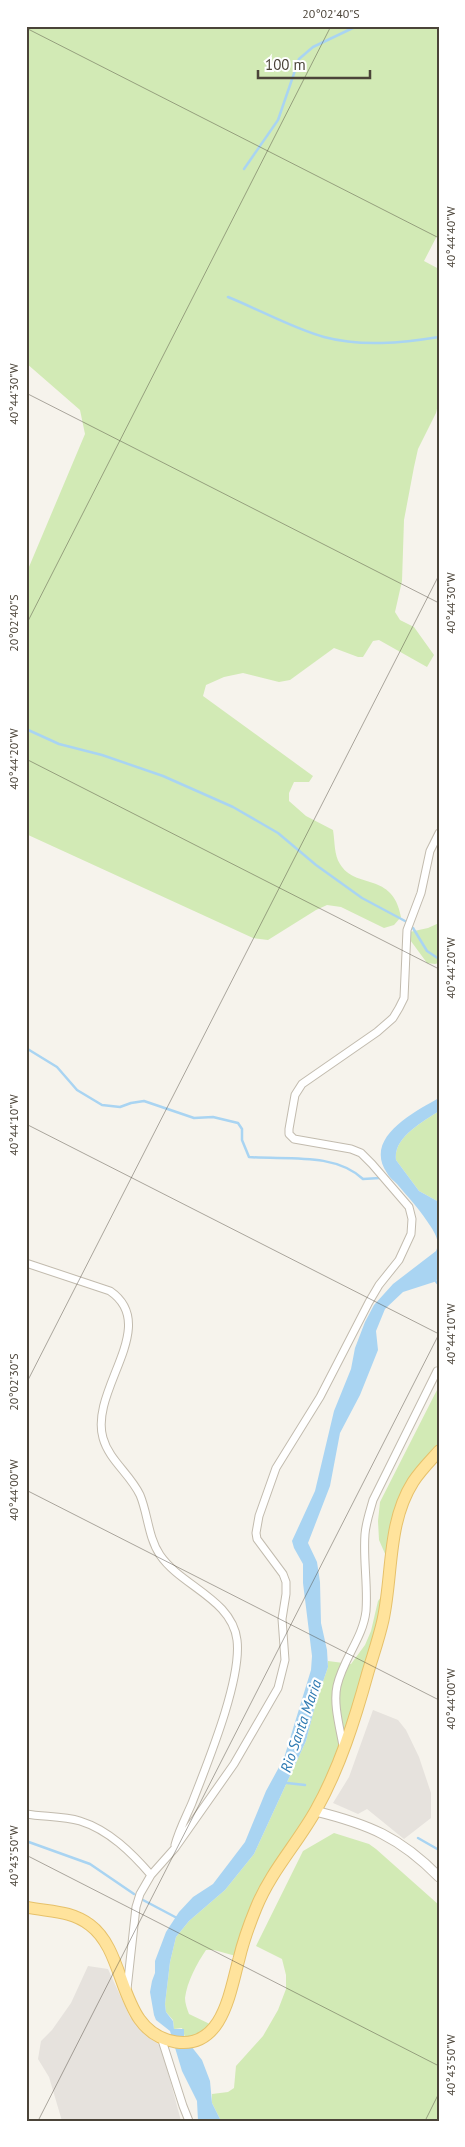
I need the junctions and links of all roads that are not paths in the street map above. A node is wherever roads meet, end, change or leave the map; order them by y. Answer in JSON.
{"nodes":[{"id":1,"x":439,"y":833,"type":"edge"},
{"id":2,"x":26,"y":1263,"type":"edge"},
{"id":3,"x":437,"y":1370,"type":"dead end"},
{"id":4,"x":439,"y":1451,"type":"edge"},
{"id":5,"x":343,"y":1749,"type":"junction"},
{"id":6,"x":315,"y":1811,"type":"junction"},
{"id":7,"x":26,"y":1814,"type":"edge"},
{"id":8,"x":175,"y":1848,"type":"junction"},
{"id":9,"x":151,"y":1875,"type":"junction"},
{"id":10,"x":439,"y":1877,"type":"edge"},
{"id":11,"x":26,"y":1907,"type":"edge"},
{"id":12,"x":126,"y":1992,"type":"junction"},
{"id":13,"x":165,"y":2039,"type":"junction"},
{"id":14,"x":190,"y":2121,"type":"edge"}],
"edges":[{"from":1,"to":8,"type":"street"},
{"from":2,"to":8,"type":"street"},
{"from":3,"to":5,"type":"street"},
{"from":4,"to":5,"type":"main road"},
{"from":5,"to":6,"type":"main road"},
{"from":6,"to":10,"type":"street"},
{"from":6,"to":13,"type":"main road"},
{"from":7,"to":9,"type":"street"},
{"from":8,"to":9,"type":"street"},
{"from":9,"to":12,"type":"street"},
{"from":11,"to":12,"type":"main road"},
{"from":12,"to":13,"type":"main road"},
{"from":13,"to":14,"type":"street"}]}
